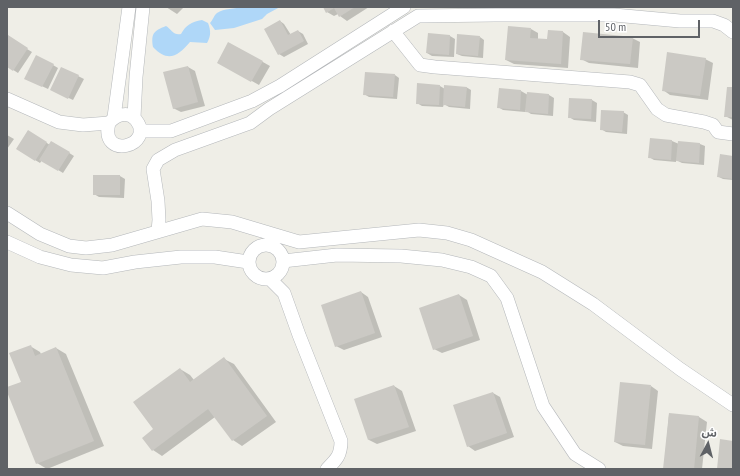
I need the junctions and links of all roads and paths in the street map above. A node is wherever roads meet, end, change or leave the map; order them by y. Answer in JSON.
{"nodes":[{"id":1,"x":129,"y":7,"type":"edge"},
{"id":2,"x":143,"y":7,"type":"edge"},
{"id":3,"x":401,"y":8,"type":"edge"},
{"id":4,"x":393,"y":31,"type":"junction"},
{"id":5,"x":733,"y":32,"type":"edge"},
{"id":6,"x":7,"y":99,"type":"edge"},
{"id":7,"x":134,"y":118,"type":"junction"},
{"id":8,"x":112,"y":120,"type":"junction"},
{"id":9,"x":140,"y":131,"type":"junction"},
{"id":10,"x":733,"y":134,"type":"edge"},
{"id":11,"x":7,"y":213,"type":"edge"},
{"id":12,"x":158,"y":231,"type":"junction"},
{"id":13,"x":7,"y":242,"type":"edge"},
{"id":14,"x":283,"y":261,"type":"junction"},
{"id":15,"x":248,"y":262,"type":"junction"},
{"id":16,"x":270,"y":279,"type":"junction"},
{"id":17,"x":733,"y":405,"type":"edge"},
{"id":18,"x":327,"y":469,"type":"edge"},
{"id":19,"x":599,"y":469,"type":"edge"}],
"edges":[{"from":1,"to":8,"type":"street"},
{"from":2,"to":7,"type":"street"},
{"from":3,"to":9,"type":"street"},
{"from":4,"to":5,"type":"street"},
{"from":4,"to":10,"type":"street"},
{"from":4,"to":12,"type":"street"},
{"from":6,"to":8,"type":"street"},
{"from":7,"to":8,"type":"street"},
{"from":7,"to":9,"type":"street"},
{"from":8,"to":9,"type":"street"},
{"from":11,"to":12,"type":"street"},
{"from":12,"to":17,"type":"street"},
{"from":13,"to":15,"type":"street"},
{"from":14,"to":15,"type":"street"},
{"from":14,"to":16,"type":"street"},
{"from":14,"to":19,"type":"street"},
{"from":15,"to":16,"type":"street"},
{"from":16,"to":18,"type":"street"}]}
